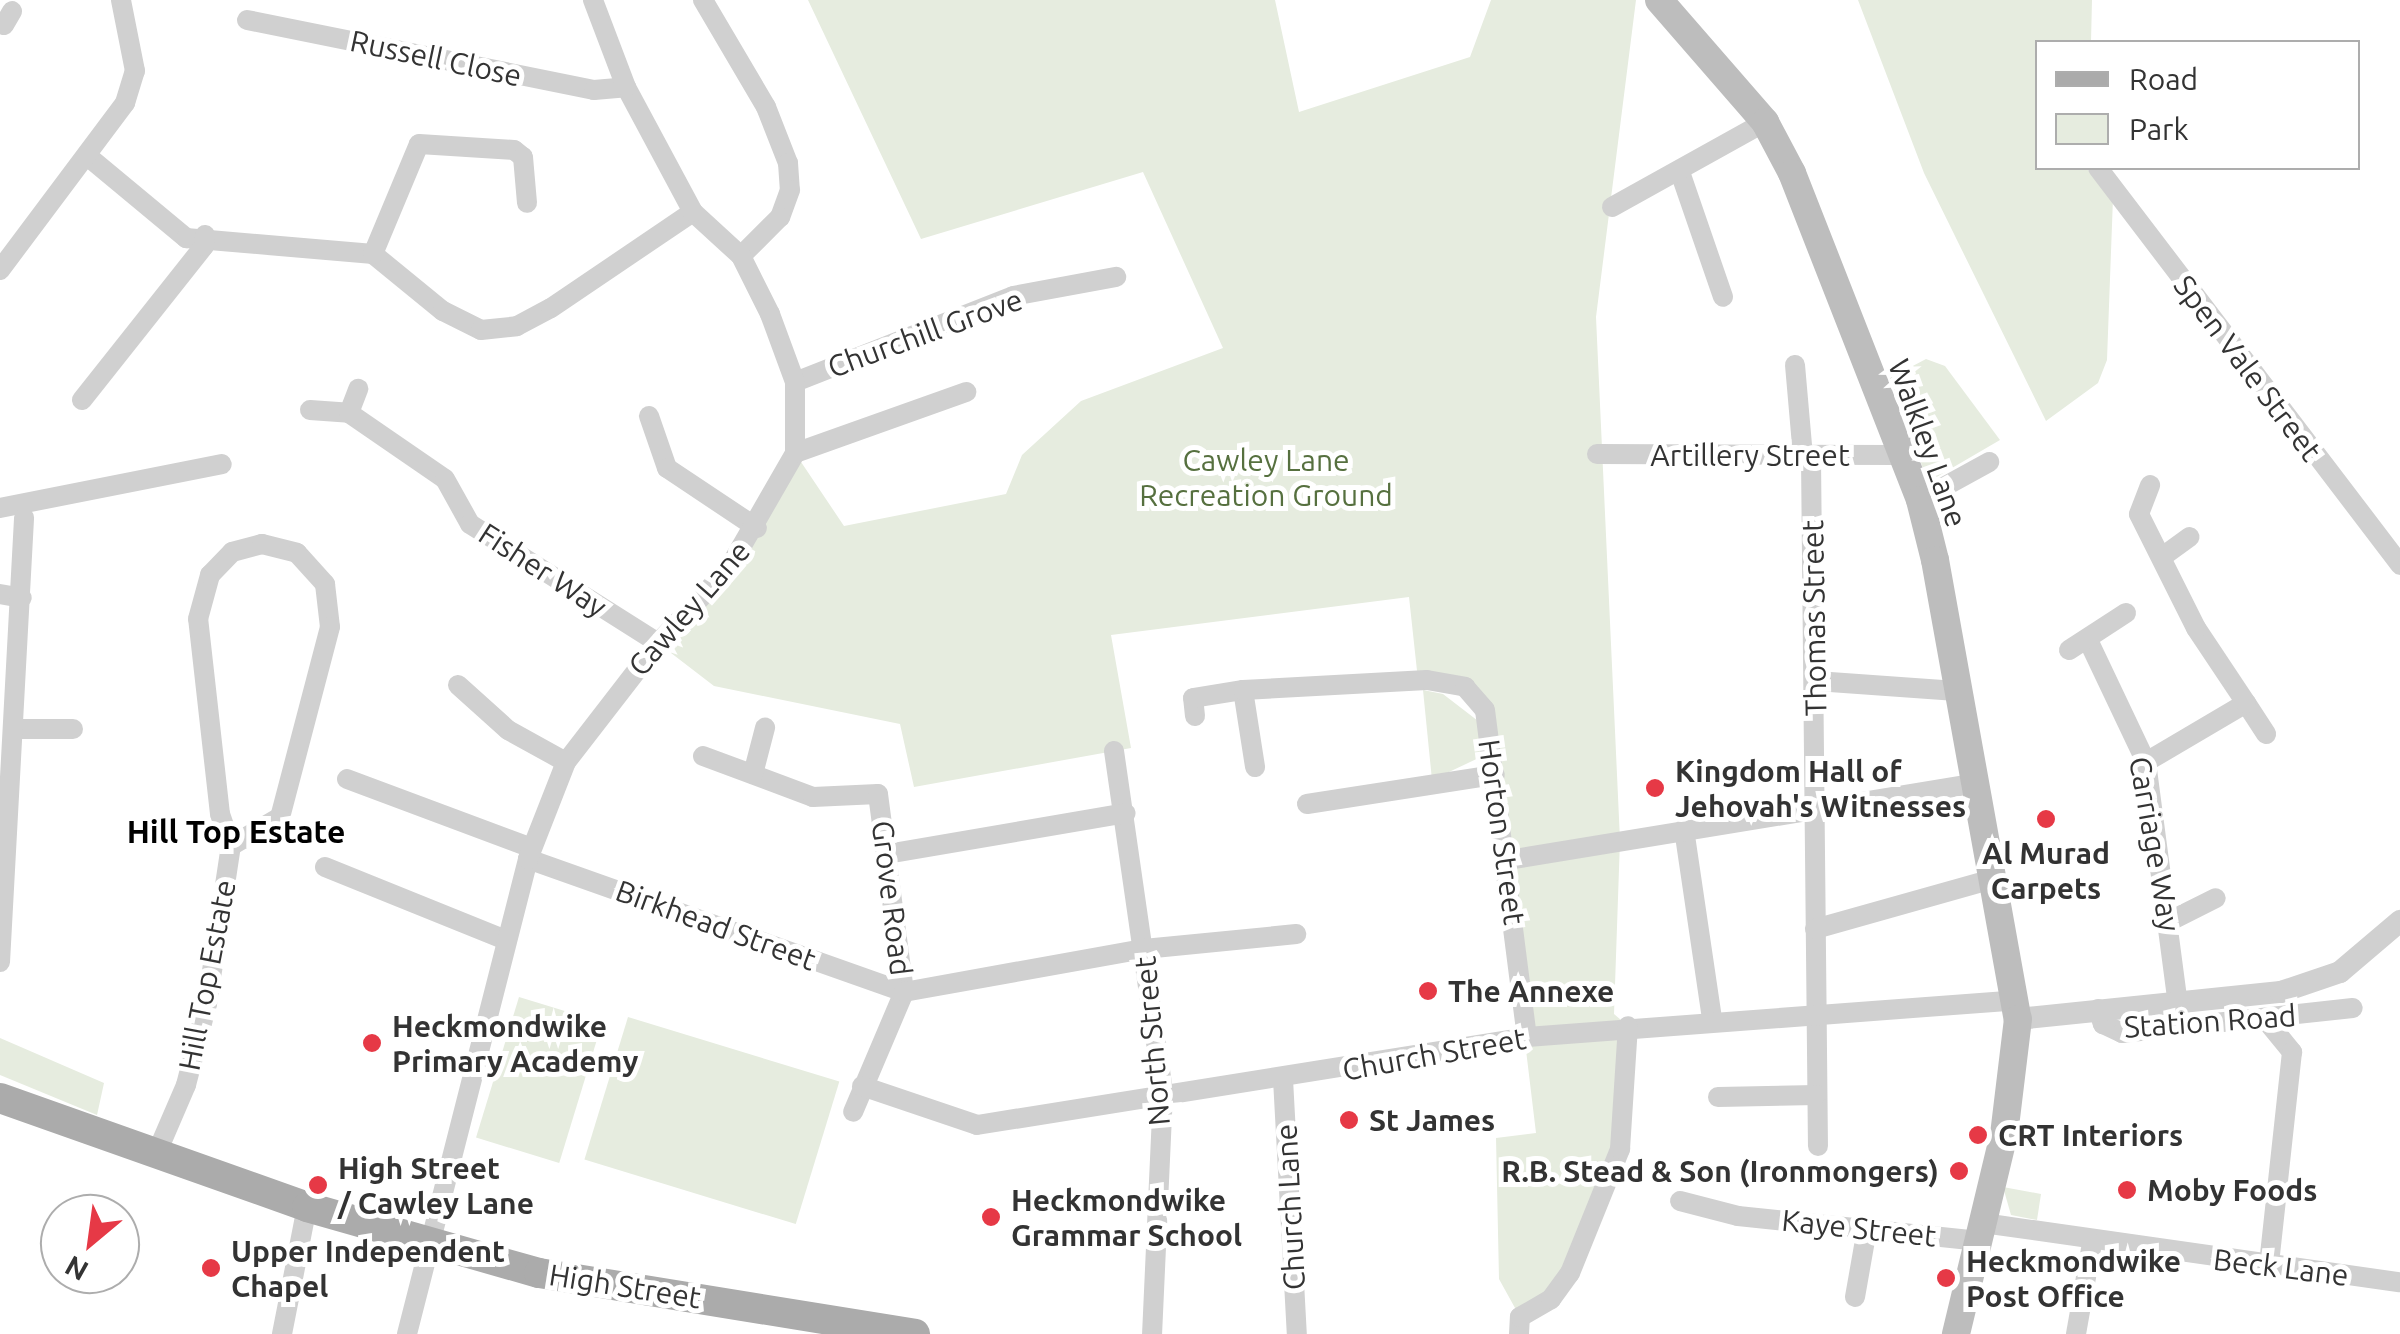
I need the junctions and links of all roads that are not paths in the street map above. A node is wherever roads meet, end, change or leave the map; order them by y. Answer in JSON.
{"nodes":[{"id":1,"x":121,"y":0,"type":"edge"},
{"id":2,"x":593,"y":0,"type":"edge"},
{"id":3,"x":703,"y":0,"type":"edge"},
{"id":4,"x":1660,"y":0,"type":"edge"},
{"id":5,"x":246,"y":20,"type":"dead end"},
{"id":6,"x":626,"y":88,"type":"junction"},
{"id":7,"x":1765,"y":122,"type":"junction"},
{"id":8,"x":90,"y":159,"type":"junction"},
{"id":9,"x":2100,"y":170,"type":"edge"},
{"id":10,"x":1680,"y":172,"type":"junction"},
{"id":11,"x":526,"y":204,"type":"dead end"},
{"id":12,"x":1612,"y":207,"type":"dead end"},
{"id":13,"x":693,"y":212,"type":"junction"},
{"id":14,"x":204,"y":235,"type":"junction"},
{"id":15,"x":373,"y":254,"type":"junction"},
{"id":16,"x":741,"y":256,"type":"junction"},
{"id":17,"x":0,"y":270,"type":"edge"},
{"id":18,"x":1116,"y":278,"type":"dead end"},
{"id":19,"x":1724,"y":296,"type":"dead end"},
{"id":20,"x":1795,"y":366,"type":"dead end"},
{"id":21,"x":795,"y":382,"type":"junction"},
{"id":22,"x":358,"y":389,"type":"dead end"},
{"id":23,"x":966,"y":392,"type":"dead end"},
{"id":24,"x":82,"y":400,"type":"dead end"},
{"id":25,"x":310,"y":410,"type":"dead end"},
{"id":26,"x":349,"y":413,"type":"junction"},
{"id":27,"x":646,"y":430,"type":"dead end"},
{"id":28,"x":795,"y":453,"type":"junction"},
{"id":29,"x":1597,"y":454,"type":"dead end"},
{"id":30,"x":1903,"y":455,"type":"junction"},
{"id":31,"x":1807,"y":457,"type":"junction"},
{"id":32,"x":1989,"y":462,"type":"dead end"},
{"id":33,"x":222,"y":464,"type":"dead end"},
{"id":34,"x":2150,"y":485,"type":"dead end"},
{"id":35,"x":1920,"y":500,"type":"junction"},
{"id":36,"x":0,"y":508,"type":"edge"},
{"id":37,"x":24,"y":518,"type":"dead end"},
{"id":38,"x":756,"y":528,"type":"junction"},
{"id":39,"x":2190,"y":537,"type":"dead end"},
{"id":40,"x":2162,"y":557,"type":"junction"},
{"id":41,"x":2400,"y":565,"type":"edge"},
{"id":42,"x":0,"y":594,"type":"edge"},
{"id":43,"x":22,"y":598,"type":"junction"},
{"id":44,"x":2126,"y":613,"type":"dead end"},
{"id":45,"x":658,"y":643,"type":"junction"},
{"id":46,"x":1816,"y":682,"type":"junction"},
{"id":47,"x":458,"y":686,"type":"dead end"},
{"id":48,"x":1243,"y":690,"type":"junction"},
{"id":49,"x":1957,"y":691,"type":"junction"},
{"id":50,"x":2246,"y":703,"type":"junction"},
{"id":51,"x":1195,"y":716,"type":"dead end"},
{"id":52,"x":12,"y":722,"type":"edge"},
{"id":53,"x":766,"y":728,"type":"dead end"},
{"id":54,"x":73,"y":729,"type":"dead end"},
{"id":55,"x":2266,"y":734,"type":"dead end"},
{"id":56,"x":1114,"y":751,"type":"dead end"},
{"id":57,"x":702,"y":756,"type":"dead end"},
{"id":58,"x":566,"y":762,"type":"junction"},
{"id":59,"x":2146,"y":762,"type":"junction"},
{"id":60,"x":1255,"y":767,"type":"dead end"},
{"id":61,"x":754,"y":774,"type":"junction"},
{"id":62,"x":1495,"y":775,"type":"junction"},
{"id":63,"x":348,"y":779,"type":"dead end"},
{"id":64,"x":1970,"y":784,"type":"junction"},
{"id":65,"x":1307,"y":804,"type":"dead end"},
{"id":66,"x":1815,"y":808,"type":"junction"},
{"id":67,"x":1126,"y":814,"type":"junction"},
{"id":68,"x":1684,"y":829,"type":"junction"},
{"id":69,"x":231,"y":846,"type":"junction"},
{"id":70,"x":530,"y":853,"type":"junction"},
{"id":71,"x":887,"y":854,"type":"junction"},
{"id":72,"x":1508,"y":860,"type":"junction"},
{"id":73,"x":325,"y":867,"type":"dead end"},
{"id":74,"x":1993,"y":878,"type":"junction"},
{"id":75,"x":2216,"y":898,"type":"dead end"},
{"id":76,"x":2170,"y":920,"type":"junction"},
{"id":77,"x":2400,"y":922,"type":"edge"},
{"id":78,"x":1815,"y":929,"type":"junction"},
{"id":79,"x":1296,"y":934,"type":"dead end"},
{"id":80,"x":506,"y":940,"type":"junction"},
{"id":81,"x":1144,"y":949,"type":"junction"},
{"id":82,"x":0,"y":962,"type":"edge"},
{"id":83,"x":904,"y":992,"type":"junction"},
{"id":84,"x":2178,"y":999,"type":"junction"},
{"id":85,"x":2353,"y":1008,"type":"dead end"},
{"id":86,"x":2016,"y":1009,"type":"junction"},
{"id":87,"x":2098,"y":1009,"type":"junction"},
{"id":88,"x":1712,"y":1019,"type":"junction"},
{"id":89,"x":1813,"y":1019,"type":"junction"},
{"id":90,"x":2265,"y":1020,"type":"junction"},
{"id":91,"x":1628,"y":1026,"type":"junction"},
{"id":92,"x":1533,"y":1037,"type":"junction"},
{"id":93,"x":1283,"y":1079,"type":"junction"},
{"id":94,"x":862,"y":1086,"type":"junction"},
{"id":95,"x":1163,"y":1093,"type":"junction"},
{"id":96,"x":1816,"y":1095,"type":"junction"},
{"id":97,"x":1718,"y":1097,"type":"dead end"},
{"id":98,"x":0,"y":1098,"type":"edge"},
{"id":99,"x":853,"y":1112,"type":"dead end"},
{"id":100,"x":1818,"y":1146,"type":"dead end"},
{"id":101,"x":155,"y":1157,"type":"junction"},
{"id":102,"x":1680,"y":1201,"type":"dead end"},
{"id":103,"x":307,"y":1207,"type":"junction"},
{"id":104,"x":1867,"y":1229,"type":"junction"},
{"id":105,"x":1981,"y":1232,"type":"junction"},
{"id":106,"x":429,"y":1242,"type":"junction"},
{"id":107,"x":2092,"y":1242,"type":"junction"},
{"id":108,"x":2269,"y":1265,"type":"junction"},
{"id":109,"x":2400,"y":1282,"type":"edge"},
{"id":110,"x":1855,"y":1296,"type":"dead end"},
{"id":111,"x":282,"y":1334,"type":"edge"},
{"id":112,"x":406,"y":1334,"type":"edge"},
{"id":113,"x":915,"y":1334,"type":"edge"},
{"id":114,"x":1152,"y":1334,"type":"edge"},
{"id":115,"x":1297,"y":1334,"type":"edge"},
{"id":116,"x":1519,"y":1334,"type":"edge"},
{"id":117,"x":1956,"y":1334,"type":"edge"},
{"id":118,"x":2076,"y":1334,"type":"edge"}],
"edges":[{"from":1,"to":8,"type":"street"},
{"from":2,"to":6,"type":"street","name":"Cawley Lane"},
{"from":3,"to":16,"type":"street"},
{"from":4,"to":7,"type":"main road","name":"Walkley Lane"},
{"from":5,"to":6,"type":"street","name":"Russell Close"},
{"from":6,"to":13,"type":"street","name":"Cawley Lane"},
{"from":7,"to":10,"type":"street"},
{"from":7,"to":30,"type":"main road","name":"Walkley Lane"},
{"from":8,"to":14,"type":"street"},
{"from":8,"to":17,"type":"street"},
{"from":9,"to":41,"type":"street","name":"Spen Vale Street"},
{"from":10,"to":12,"type":"street"},
{"from":10,"to":19,"type":"street"},
{"from":11,"to":15,"type":"street"},
{"from":13,"to":15,"type":"street"},
{"from":13,"to":16,"type":"street","name":"Cawley Lane"},
{"from":14,"to":15,"type":"street"},
{"from":14,"to":24,"type":"street"},
{"from":16,"to":21,"type":"street","name":"Cawley Lane"},
{"from":18,"to":21,"type":"street","name":"Churchill Grove"},
{"from":20,"to":31,"type":"street","name":"Thomas Street"},
{"from":21,"to":28,"type":"street","name":"Cawley Lane"},
{"from":22,"to":26,"type":"street"},
{"from":23,"to":28,"type":"street"},
{"from":25,"to":26,"type":"street","name":"Fisher Way"},
{"from":26,"to":45,"type":"street","name":"Fisher Way"},
{"from":27,"to":38,"type":"street"},
{"from":28,"to":38,"type":"street","name":"Cawley Lane"},
{"from":29,"to":31,"type":"street","name":"Artillery Street"},
{"from":30,"to":31,"type":"street","name":"Artillery Street"},
{"from":30,"to":35,"type":"main road","name":"Walkley Lane"},
{"from":31,"to":46,"type":"street","name":"Thomas Street"},
{"from":32,"to":35,"type":"street"},
{"from":33,"to":36,"type":"street"},
{"from":34,"to":40,"type":"street"},
{"from":35,"to":49,"type":"main road","name":"Walkley Lane"},
{"from":37,"to":43,"type":"street"},
{"from":38,"to":45,"type":"street","name":"Cawley Lane"},
{"from":39,"to":40,"type":"street"},
{"from":40,"to":50,"type":"street"},
{"from":42,"to":43,"type":"street"},
{"from":43,"to":52,"type":"street"},
{"from":44,"to":59,"type":"street","name":"Carriage Way"},
{"from":45,"to":58,"type":"street","name":"Cawley Lane"},
{"from":46,"to":49,"type":"street"},
{"from":46,"to":66,"type":"street","name":"Thomas Street"},
{"from":47,"to":58,"type":"street"},
{"from":48,"to":51,"type":"street","name":"Horton Street"},
{"from":48,"to":60,"type":"street"},
{"from":48,"to":62,"type":"street","name":"Horton Street"},
{"from":49,"to":64,"type":"main road","name":"Walkley Lane"},
{"from":50,"to":55,"type":"street"},
{"from":50,"to":59,"type":"street"},
{"from":52,"to":54,"type":"street"},
{"from":52,"to":82,"type":"street"},
{"from":53,"to":61,"type":"street"},
{"from":56,"to":67,"type":"street","name":"North Street"},
{"from":57,"to":61,"type":"street"},
{"from":58,"to":70,"type":"street","name":"Cawley Lane"},
{"from":59,"to":76,"type":"street","name":"Carriage Way"},
{"from":61,"to":71,"type":"street","name":"Grove Road"},
{"from":62,"to":65,"type":"street"},
{"from":62,"to":72,"type":"street","name":"Horton Street"},
{"from":63,"to":70,"type":"street","name":"Birkhead Street"},
{"from":64,"to":66,"type":"street"},
{"from":64,"to":74,"type":"main road","name":"Walkley Lane"},
{"from":66,"to":68,"type":"street"},
{"from":66,"to":78,"type":"street","name":"Thomas Street"},
{"from":67,"to":71,"type":"street"},
{"from":67,"to":81,"type":"street","name":"North Street"},
{"from":68,"to":72,"type":"street"},
{"from":68,"to":88,"type":"street"},
{"from":69,"to":69,"type":"street","name":"Hill Top Estate"},
{"from":69,"to":101,"type":"street","name":"Hill Top Estate"},
{"from":70,"to":80,"type":"street","name":"Cawley Lane"},
{"from":70,"to":83,"type":"street","name":"Birkhead Street"},
{"from":71,"to":83,"type":"street","name":"Grove Road"},
{"from":72,"to":92,"type":"street","name":"Horton Street"},
{"from":73,"to":80,"type":"street"},
{"from":74,"to":78,"type":"street"},
{"from":74,"to":86,"type":"main road","name":"Walkley Lane"},
{"from":75,"to":76,"type":"street"},
{"from":76,"to":84,"type":"street","name":"Carriage Way"},
{"from":77,"to":84,"type":"street"},
{"from":78,"to":89,"type":"street","name":"Thomas Street"},
{"from":79,"to":81,"type":"street"},
{"from":80,"to":106,"type":"street","name":"Cawley Lane"},
{"from":81,"to":83,"type":"street"},
{"from":81,"to":95,"type":"street","name":"North Street"},
{"from":83,"to":94,"type":"street","name":"Grove Road"},
{"from":84,"to":87,"type":"street"},
{"from":85,"to":90,"type":"street","name":"Station Road"},
{"from":86,"to":87,"type":"street","name":"Station Road"},
{"from":86,"to":89,"type":"street","name":"Church Street"},
{"from":86,"to":105,"type":"main road","name":"Walkley Lane"},
{"from":87,"to":90,"type":"street","name":"Station Road"},
{"from":88,"to":89,"type":"street","name":"Church Street"},
{"from":88,"to":91,"type":"street","name":"Church Street"},
{"from":89,"to":96,"type":"street","name":"Thomas Street"},
{"from":90,"to":108,"type":"street"},
{"from":91,"to":92,"type":"street","name":"Church Street"},
{"from":91,"to":116,"type":"street"},
{"from":92,"to":93,"type":"street","name":"Church Street"},
{"from":93,"to":95,"type":"street","name":"Church Street"},
{"from":93,"to":115,"type":"street","name":"Church Lane"},
{"from":94,"to":95,"type":"street","name":"Church Street"},
{"from":94,"to":99,"type":"street","name":"Grove Road"},
{"from":95,"to":114,"type":"street","name":"North Street"},
{"from":96,"to":97,"type":"street"},
{"from":96,"to":100,"type":"street","name":"Thomas Street"},
{"from":98,"to":101,"type":"main road","name":"High Street"},
{"from":101,"to":103,"type":"main road","name":"High Street"},
{"from":102,"to":104,"type":"street","name":"Kaye Street"},
{"from":103,"to":106,"type":"main road","name":"High Street"},
{"from":103,"to":111,"type":"street"},
{"from":104,"to":105,"type":"street","name":"Kaye Street"},
{"from":104,"to":110,"type":"street"},
{"from":105,"to":107,"type":"street","name":"Beck Lane"},
{"from":105,"to":117,"type":"main road","name":"Walkley Lane"},
{"from":106,"to":112,"type":"street","name":"Cawley Lane"},
{"from":106,"to":113,"type":"main road","name":"High Street"},
{"from":107,"to":108,"type":"street","name":"Beck Lane"},
{"from":107,"to":118,"type":"street"},
{"from":108,"to":109,"type":"street","name":"Beck Lane"}]}
